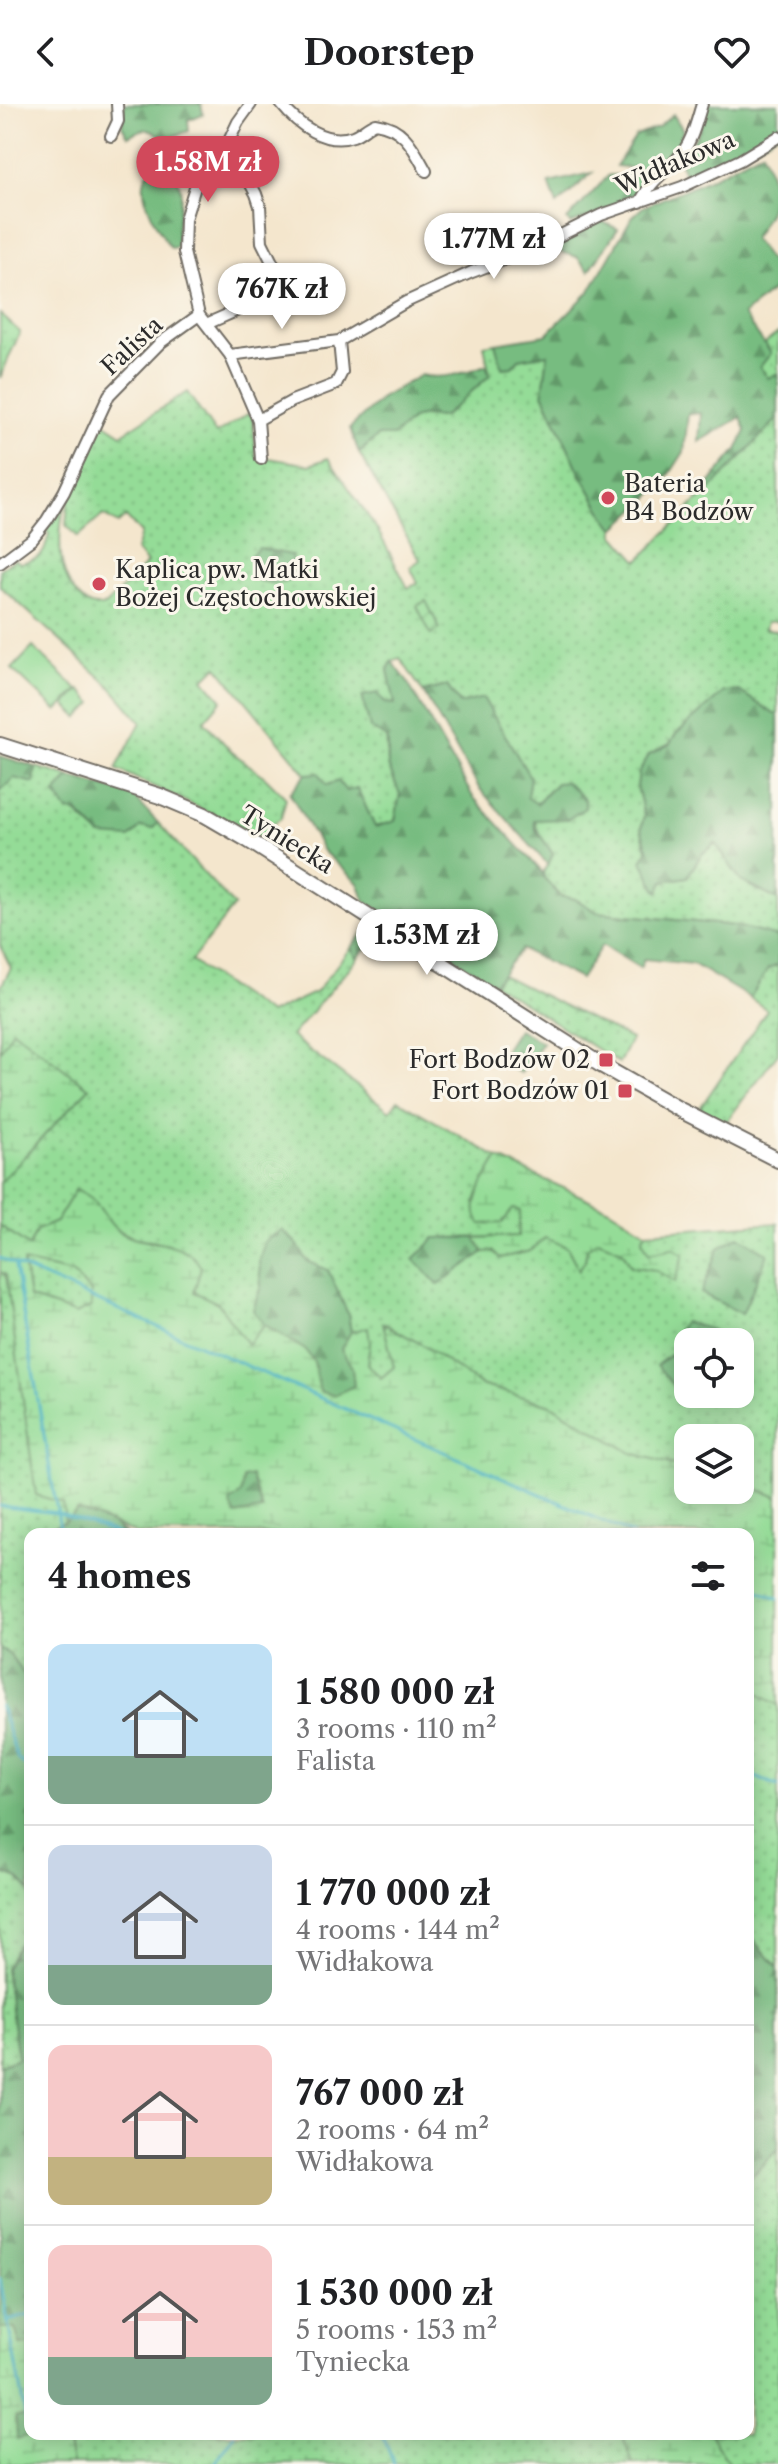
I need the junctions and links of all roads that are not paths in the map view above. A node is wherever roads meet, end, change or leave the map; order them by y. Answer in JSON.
{"nodes":[{"id":1,"x":117,"y":104,"type":"edge"},
{"id":2,"x":251,"y":104,"type":"edge"},
{"id":3,"x":281,"y":104,"type":"edge"},
{"id":4,"x":702,"y":104,"type":"edge"},
{"id":5,"x":111,"y":136,"type":"dead end"},
{"id":6,"x":778,"y":137,"type":"edge"},
{"id":7,"x":229,"y":144,"type":"junction"},
{"id":8,"x":426,"y":171,"type":"dead end"},
{"id":9,"x":640,"y":202,"type":"junction"},
{"id":10,"x":199,"y":315,"type":"junction"},
{"id":11,"x":207,"y":324,"type":"junction"},
{"id":12,"x":339,"y":341,"type":"junction"},
{"id":13,"x":230,"y":355,"type":"junction"},
{"id":14,"x":258,"y":420,"type":"junction"},
{"id":15,"x":261,"y":459,"type":"dead end"},
{"id":16,"x":0,"y":563,"type":"edge"},
{"id":17,"x":0,"y":745,"type":"edge"},
{"id":18,"x":778,"y":1160,"type":"edge"}],
"edges":[{"from":1,"to":5,"type":"street"},
{"from":2,"to":7,"type":"street","name":"Falista"},
{"from":3,"to":8,"type":"street"},
{"from":4,"to":9,"type":"street"},
{"from":6,"to":9,"type":"street","name":"Widłakowa"},
{"from":7,"to":10,"type":"street","name":"Falista"},
{"from":7,"to":11,"type":"street"},
{"from":9,"to":12,"type":"street","name":"Widłakowa"},
{"from":10,"to":11,"type":"street"},
{"from":10,"to":16,"type":"street","name":"Falista"},
{"from":11,"to":13,"type":"street"},
{"from":12,"to":13,"type":"street","name":"Widłakowa"},
{"from":12,"to":14,"type":"street"},
{"from":13,"to":14,"type":"street"},
{"from":14,"to":15,"type":"street"},
{"from":17,"to":18,"type":"street","name":"Tyniecka"}]}
